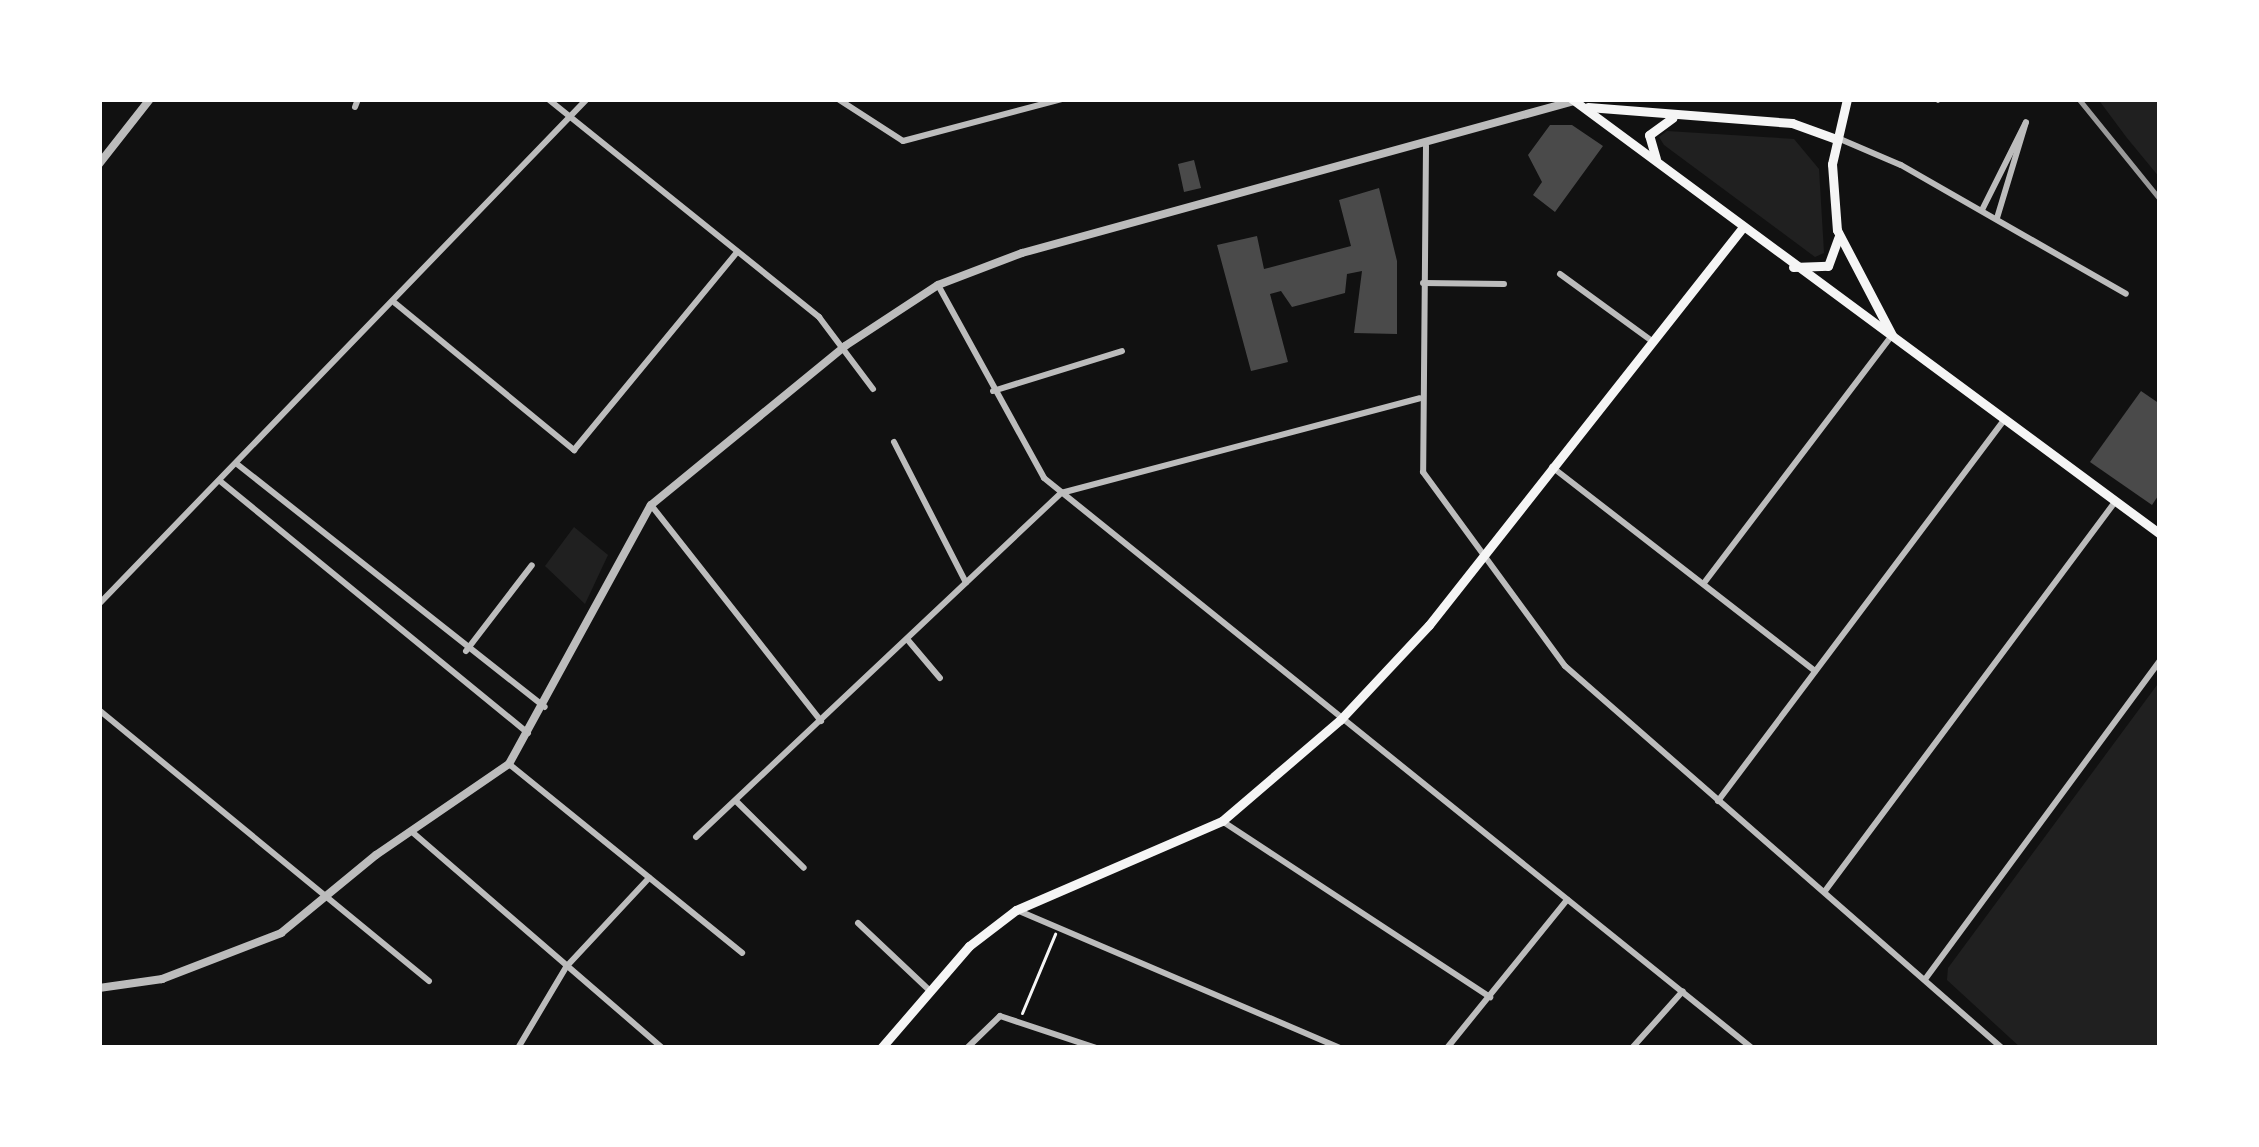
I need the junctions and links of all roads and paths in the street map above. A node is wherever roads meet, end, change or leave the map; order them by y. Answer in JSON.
{"nodes":[{"id":1,"x":150,"y":99,"type":"edge"},
{"id":2,"x":548,"y":99,"type":"edge"},
{"id":3,"x":587,"y":99,"type":"edge"},
{"id":4,"x":838,"y":99,"type":"edge"},
{"id":5,"x":1062,"y":99,"type":"edge"},
{"id":6,"x":1847,"y":99,"type":"edge"},
{"id":7,"x":1574,"y":100,"type":"edge"},
{"id":8,"x":1677,"y":116,"type":"junction"},
{"id":9,"x":571,"y":117,"type":"junction"},
{"id":10,"x":1836,"y":139,"type":"junction"},
{"id":11,"x":1426,"y":146,"type":"junction"},
{"id":12,"x":1658,"y":163,"type":"junction"},
{"id":13,"x":99,"y":164,"type":"edge"},
{"id":14,"x":1982,"y":210,"type":"junction"},
{"id":15,"x":1997,"y":218,"type":"junction"},
{"id":16,"x":1743,"y":227,"type":"junction"},
{"id":17,"x":1837,"y":230,"type":"junction"},
{"id":18,"x":737,"y":253,"type":"junction"},
{"id":19,"x":1793,"y":267,"type":"junction"},
{"id":20,"x":1560,"y":274,"type":"dead end"},
{"id":21,"x":1423,"y":283,"type":"junction"},
{"id":22,"x":1504,"y":284,"type":"dead end"},
{"id":23,"x":938,"y":285,"type":"junction"},
{"id":24,"x":2126,"y":294,"type":"dead end"},
{"id":25,"x":395,"y":303,"type":"junction"},
{"id":26,"x":1892,"y":335,"type":"junction"},
{"id":27,"x":1652,"y":341,"type":"junction"},
{"id":28,"x":845,"y":346,"type":"junction"},
{"id":29,"x":1122,"y":351,"type":"dead end"},
{"id":30,"x":873,"y":389,"type":"dead end"},
{"id":31,"x":993,"y":392,"type":"junction"},
{"id":32,"x":1420,"y":398,"type":"junction"},
{"id":33,"x":2004,"y":420,"type":"junction"},
{"id":34,"x":894,"y":442,"type":"dead end"},
{"id":35,"x":236,"y":464,"type":"junction"},
{"id":36,"x":1552,"y":467,"type":"junction"},
{"id":37,"x":220,"y":481,"type":"junction"},
{"id":38,"x":1061,"y":493,"type":"junction"},
{"id":39,"x":2115,"y":502,"type":"junction"},
{"id":40,"x":651,"y":505,"type":"junction"},
{"id":41,"x":2160,"y":534,"type":"edge"},
{"id":42,"x":1483,"y":558,"type":"junction"},
{"id":43,"x":532,"y":565,"type":"dead end"},
{"id":44,"x":1704,"y":583,"type":"junction"},
{"id":45,"x":966,"y":584,"type":"junction"},
{"id":46,"x":99,"y":604,"type":"edge"},
{"id":47,"x":907,"y":639,"type":"junction"},
{"id":48,"x":466,"y":651,"type":"junction"},
{"id":49,"x":2160,"y":662,"type":"edge"},
{"id":50,"x":1815,"y":671,"type":"junction"},
{"id":51,"x":940,"y":678,"type":"dead end"},
{"id":52,"x":545,"y":707,"type":"junction"},
{"id":53,"x":99,"y":710,"type":"edge"},
{"id":54,"x":1340,"y":720,"type":"junction"},
{"id":55,"x":821,"y":721,"type":"junction"},
{"id":56,"x":530,"y":734,"type":"junction"},
{"id":57,"x":508,"y":764,"type":"junction"},
{"id":58,"x":736,"y":801,"type":"junction"},
{"id":59,"x":1718,"y":801,"type":"junction"},
{"id":60,"x":1222,"y":821,"type":"junction"},
{"id":61,"x":411,"y":831,"type":"junction"},
{"id":62,"x":696,"y":837,"type":"dead end"},
{"id":63,"x":804,"y":868,"type":"dead end"},
{"id":64,"x":649,"y":878,"type":"junction"},
{"id":65,"x":1825,"y":891,"type":"junction"},
{"id":66,"x":327,"y":894,"type":"junction"},
{"id":67,"x":1567,"y":900,"type":"junction"},
{"id":68,"x":1016,"y":910,"type":"junction"},
{"id":69,"x":858,"y":923,"type":"dead end"},
{"id":70,"x":1058,"y":926,"type":"junction"},
{"id":71,"x":742,"y":953,"type":"dead end"},
{"id":72,"x":566,"y":967,"type":"junction"},
{"id":73,"x":1926,"y":978,"type":"junction"},
{"id":74,"x":429,"y":981,"type":"dead end"},
{"id":75,"x":99,"y":988,"type":"edge"},
{"id":76,"x":928,"y":990,"type":"junction"},
{"id":77,"x":1683,"y":991,"type":"junction"},
{"id":78,"x":1490,"y":997,"type":"junction"},
{"id":79,"x":1020,"y":1019,"type":"junction"},
{"id":80,"x":520,"y":1047,"type":"edge"},
{"id":81,"x":662,"y":1048,"type":"edge"},
{"id":82,"x":881,"y":1048,"type":"edge"},
{"id":83,"x":968,"y":1048,"type":"edge"},
{"id":84,"x":1096,"y":1048,"type":"edge"},
{"id":85,"x":1340,"y":1048,"type":"edge"},
{"id":86,"x":1448,"y":1048,"type":"edge"},
{"id":87,"x":1632,"y":1048,"type":"edge"},
{"id":88,"x":1752,"y":1048,"type":"edge"},
{"id":89,"x":2002,"y":1048,"type":"edge"}],
"edges":[{"from":1,"to":13,"type":"street"},
{"from":2,"to":9,"type":"street"},
{"from":3,"to":9,"type":"street"},
{"from":4,"to":5,"type":"street"},
{"from":6,"to":10,"type":"main road"},
{"from":7,"to":8,"type":"main road"},
{"from":7,"to":11,"type":"street"},
{"from":7,"to":12,"type":"main road"},
{"from":8,"to":10,"type":"main road"},
{"from":8,"to":12,"type":"main road"},
{"from":9,"to":18,"type":"street"},
{"from":9,"to":25,"type":"street"},
{"from":10,"to":14,"type":"street"},
{"from":10,"to":17,"type":"main road"},
{"from":11,"to":21,"type":"street"},
{"from":11,"to":23,"type":"street"},
{"from":12,"to":16,"type":"main road"},
{"from":14,"to":15,"type":"street"},
{"from":14,"to":15,"type":"street"},
{"from":15,"to":24,"type":"street"},
{"from":16,"to":19,"type":"main road"},
{"from":16,"to":27,"type":"main road"},
{"from":17,"to":19,"type":"main road"},
{"from":17,"to":26,"type":"main road"},
{"from":18,"to":25,"type":"street"},
{"from":18,"to":28,"type":"street"},
{"from":19,"to":26,"type":"main road"},
{"from":20,"to":27,"type":"street"},
{"from":21,"to":22,"type":"street"},
{"from":21,"to":32,"type":"street"},
{"from":23,"to":28,"type":"street"},
{"from":23,"to":31,"type":"street"},
{"from":25,"to":35,"type":"street"},
{"from":26,"to":33,"type":"main road"},
{"from":26,"to":44,"type":"street"},
{"from":27,"to":36,"type":"main road"},
{"from":28,"to":30,"type":"street"},
{"from":28,"to":40,"type":"street"},
{"from":29,"to":31,"type":"street"},
{"from":31,"to":38,"type":"street"},
{"from":32,"to":38,"type":"street"},
{"from":32,"to":42,"type":"street"},
{"from":33,"to":39,"type":"main road"},
{"from":33,"to":50,"type":"street"},
{"from":34,"to":45,"type":"street"},
{"from":35,"to":37,"type":"street"},
{"from":35,"to":48,"type":"street"},
{"from":36,"to":42,"type":"main road"},
{"from":36,"to":44,"type":"street"},
{"from":37,"to":46,"type":"street"},
{"from":37,"to":56,"type":"street"},
{"from":38,"to":45,"type":"street"},
{"from":38,"to":54,"type":"street"},
{"from":39,"to":41,"type":"main road"},
{"from":39,"to":65,"type":"street"},
{"from":40,"to":52,"type":"street"},
{"from":40,"to":55,"type":"street"},
{"from":42,"to":54,"type":"main road"},
{"from":42,"to":59,"type":"street"},
{"from":43,"to":48,"type":"street"},
{"from":44,"to":50,"type":"street"},
{"from":45,"to":47,"type":"street"},
{"from":47,"to":51,"type":"street"},
{"from":47,"to":55,"type":"street"},
{"from":48,"to":52,"type":"street"},
{"from":49,"to":73,"type":"street"},
{"from":50,"to":59,"type":"street"},
{"from":52,"to":56,"type":"street"},
{"from":53,"to":66,"type":"street"},
{"from":54,"to":60,"type":"main road"},
{"from":54,"to":67,"type":"street"},
{"from":55,"to":58,"type":"street"},
{"from":56,"to":57,"type":"street"},
{"from":57,"to":61,"type":"street"},
{"from":57,"to":64,"type":"street"},
{"from":58,"to":62,"type":"street"},
{"from":58,"to":63,"type":"street"},
{"from":59,"to":65,"type":"street"},
{"from":60,"to":68,"type":"main road"},
{"from":60,"to":78,"type":"street"},
{"from":61,"to":66,"type":"street"},
{"from":61,"to":72,"type":"street"},
{"from":64,"to":71,"type":"street"},
{"from":64,"to":72,"type":"street"},
{"from":65,"to":73,"type":"street"},
{"from":66,"to":74,"type":"street"},
{"from":66,"to":75,"type":"street"},
{"from":67,"to":77,"type":"street"},
{"from":67,"to":78,"type":"street"},
{"from":68,"to":70,"type":"street"},
{"from":68,"to":76,"type":"main road"},
{"from":69,"to":76,"type":"street"},
{"from":70,"to":79,"type":"path"},
{"from":70,"to":85,"type":"street"},
{"from":72,"to":80,"type":"street"},
{"from":72,"to":81,"type":"street"},
{"from":73,"to":89,"type":"street"},
{"from":76,"to":82,"type":"main road"},
{"from":77,"to":87,"type":"street"},
{"from":77,"to":88,"type":"street"},
{"from":78,"to":86,"type":"street"},
{"from":79,"to":83,"type":"street"},
{"from":79,"to":84,"type":"street"}]}
